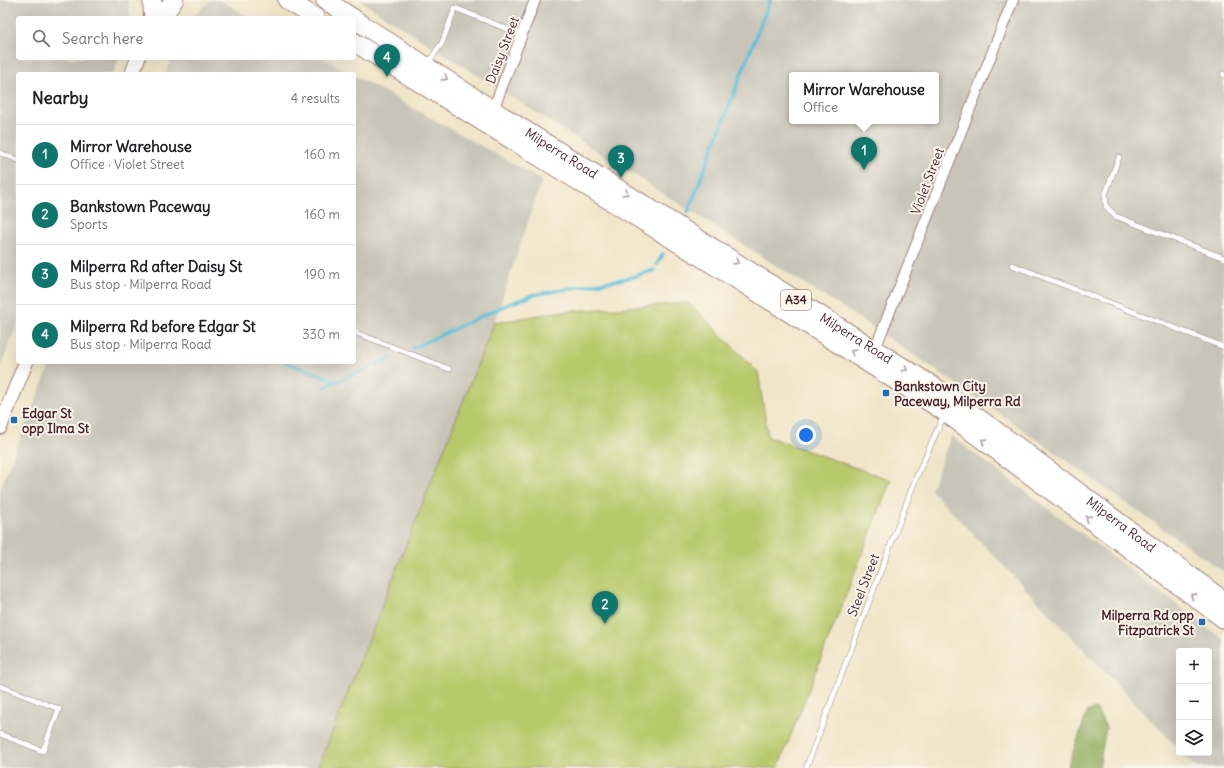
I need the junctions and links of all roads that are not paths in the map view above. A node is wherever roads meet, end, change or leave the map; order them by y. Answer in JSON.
{"nodes":[{"id":1,"x":287,"y":0,"type":"edge"},
{"id":2,"x":325,"y":0,"type":"edge"},
{"id":3,"x":535,"y":0,"type":"edge"},
{"id":4,"x":1013,"y":0,"type":"edge"},
{"id":5,"x":313,"y":16,"type":"edge"},
{"id":6,"x":350,"y":16,"type":"edge"},
{"id":7,"x":356,"y":20,"type":"edge"},
{"id":8,"x":522,"y":35,"type":"junction"},
{"id":9,"x":356,"y":43,"type":"edge"},
{"id":10,"x":137,"y":60,"type":"edge"},
{"id":11,"x":147,"y":60,"type":"edge"},
{"id":12,"x":426,"y":66,"type":"junction"},
{"id":13,"x":133,"y":72,"type":"edge"},
{"id":14,"x":143,"y":72,"type":"edge"},
{"id":15,"x":493,"y":110,"type":"junction"},
{"id":16,"x":0,"y":153,"type":"edge"},
{"id":17,"x":1118,"y":157,"type":"dead end"},
{"id":18,"x":16,"y":159,"type":"edge"},
{"id":19,"x":1224,"y":258,"type":"edge"},
{"id":20,"x":1012,"y":265,"type":"dead end"},
{"id":21,"x":356,"y":333,"type":"edge"},
{"id":22,"x":1224,"y":347,"type":"edge"},
{"id":23,"x":875,"y":349,"type":"junction"},
{"id":24,"x":25,"y":364,"type":"edge"},
{"id":25,"x":449,"y":369,"type":"dead end"},
{"id":26,"x":945,"y":412,"type":"junction"},
{"id":27,"x":0,"y":427,"type":"edge"},
{"id":28,"x":1224,"y":601,"type":"edge"},
{"id":29,"x":1224,"y":619,"type":"edge"},
{"id":30,"x":0,"y":686,"type":"edge"},
{"id":31,"x":0,"y":734,"type":"edge"},
{"id":32,"x":806,"y":768,"type":"edge"}],
"edges":[{"from":1,"to":5,"type":"highway"},
{"from":2,"to":6,"type":"highway","name":"Milperra Road","number":"A34"},
{"from":3,"to":8,"type":"street","name":"Daisy Street"},
{"from":4,"to":23,"type":"street","name":"Violet Street"},
{"from":7,"to":12,"type":"highway","name":"Milperra Road","number":"A34"},
{"from":8,"to":12,"type":"lane"},
{"from":8,"to":15,"type":"street","name":"Daisy Street"},
{"from":26,"to":9,"type":"highway","name":"Milperra Road","number":"A34","one_way":true},
{"from":10,"to":13,"type":"main road"},
{"from":11,"to":14,"type":"main road"},
{"from":12,"to":15,"type":"highway","name":"Milperra Road","number":"A34","one_way":true},
{"from":15,"to":23,"type":"highway","name":"Milperra Road","number":"A34","one_way":true},
{"from":16,"to":18,"type":"lane"},
{"from":17,"to":19,"type":"lane"},
{"from":20,"to":22,"type":"lane"},
{"from":21,"to":25,"type":"lane"},
{"from":23,"to":28,"type":"highway","name":"Milperra Road","number":"A34","one_way":true},
{"from":24,"to":27,"type":"main road"},
{"from":29,"to":26,"type":"highway","name":"Milperra Road","number":"A34","one_way":true},
{"from":26,"to":32,"type":"lane","name":"Steel Street"},
{"from":30,"to":31,"type":"lane"}]}
